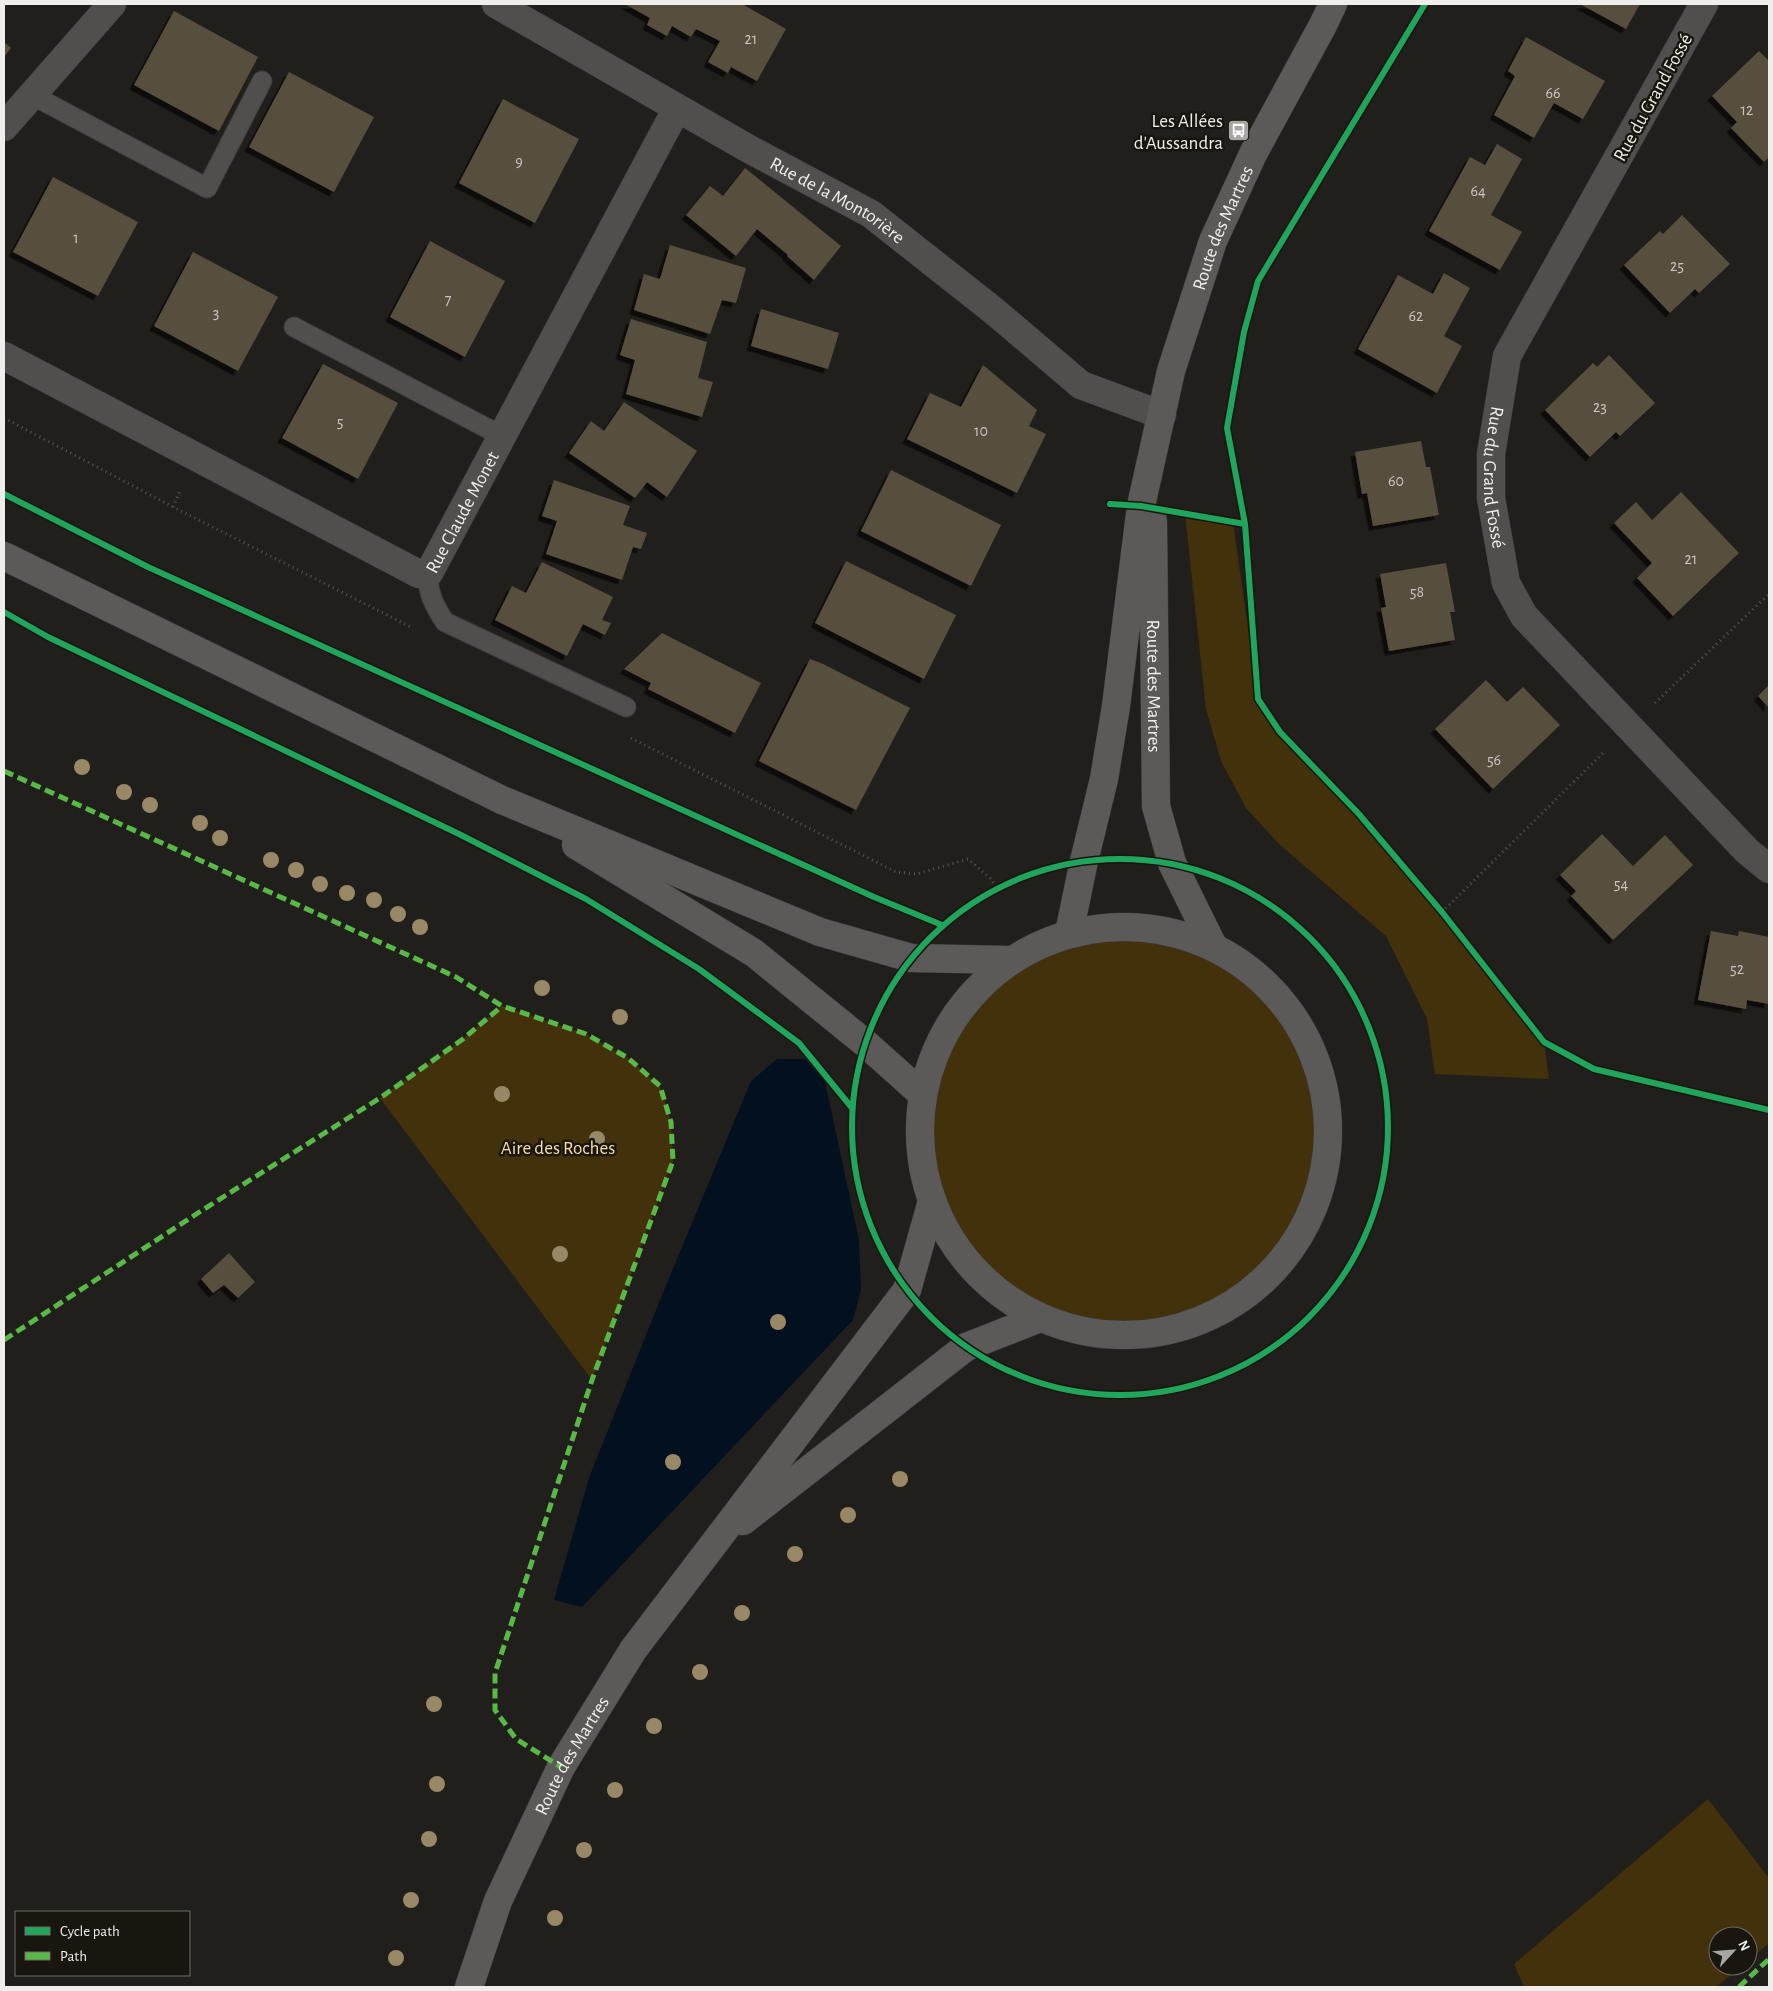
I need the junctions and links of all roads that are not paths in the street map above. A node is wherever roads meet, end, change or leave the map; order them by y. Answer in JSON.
{"nodes":[{"id":1,"x":112,"y":4,"type":"edge"},
{"id":2,"x":496,"y":4,"type":"edge"},
{"id":3,"x":1340,"y":4,"type":"edge"},
{"id":4,"x":1704,"y":4,"type":"edge"},
{"id":5,"x":1328,"y":14,"type":"edge"},
{"id":6,"x":262,"y":81,"type":"dead end"},
{"id":7,"x":32,"y":95,"type":"junction"},
{"id":8,"x":677,"y":108,"type":"junction"},
{"id":9,"x":4,"y":127,"type":"edge"},
{"id":10,"x":294,"y":327,"type":"dead end"},
{"id":11,"x":4,"y":356,"type":"edge"},
{"id":12,"x":1162,"y":416,"type":"junction"},
{"id":13,"x":502,"y":436,"type":"junction"},
{"id":14,"x":4,"y":556,"type":"edge"},
{"id":15,"x":429,"y":573,"type":"junction"},
{"id":16,"x":626,"y":707,"type":"dead end"},
{"id":17,"x":502,"y":800,"type":"junction"},
{"id":18,"x":1769,"y":869,"type":"edge"},
{"id":19,"x":1069,"y":933,"type":"junction"},
{"id":20,"x":1213,"y":946,"type":"junction"},
{"id":21,"x":1010,"y":960,"type":"junction"},
{"id":22,"x":922,"y":1094,"type":"junction"},
{"id":23,"x":932,"y":1201,"type":"junction"},
{"id":24,"x":1040,"y":1318,"type":"junction"},
{"id":25,"x":713,"y":1545,"type":"junction"},
{"id":26,"x":469,"y":1987,"type":"edge"}],
"edges":[{"from":1,"to":7,"type":"street"},
{"from":2,"to":8,"type":"street","name":"Rue de la Montorière"},
{"from":3,"to":5,"type":"main road","name":"Route des Martres"},
{"from":4,"to":18,"type":"street","name":"Rue du Grand Fossé"},
{"from":5,"to":12,"type":"main road","name":"Route des Martres"},
{"from":6,"to":7,"type":"lane"},
{"from":7,"to":9,"type":"street"},
{"from":8,"to":12,"type":"street","name":"Rue de la Montorière"},
{"from":8,"to":13,"type":"street","name":"Rue Claude Monet"},
{"from":10,"to":13,"type":"lane"},
{"from":11,"to":15,"type":"street","name":"Rue Claude Monet"},
{"from":12,"to":19,"type":"main road","name":"Route des Martres"},
{"from":12,"to":20,"type":"main road","name":"Route des Martres"},
{"from":13,"to":15,"type":"street","name":"Rue Claude Monet"},
{"from":14,"to":17,"type":"main road"},
{"from":15,"to":16,"type":"lane"},
{"from":17,"to":21,"type":"main road"},
{"from":17,"to":22,"type":"main road"},
{"from":19,"to":20,"type":"main road"},
{"from":19,"to":21,"type":"main road"},
{"from":20,"to":24,"type":"main road"},
{"from":21,"to":22,"type":"main road"},
{"from":22,"to":23,"type":"main road"},
{"from":23,"to":24,"type":"main road"},
{"from":23,"to":25,"type":"main road"},
{"from":24,"to":25,"type":"main road"},
{"from":25,"to":26,"type":"main road","name":"Route des Martres"}]}
